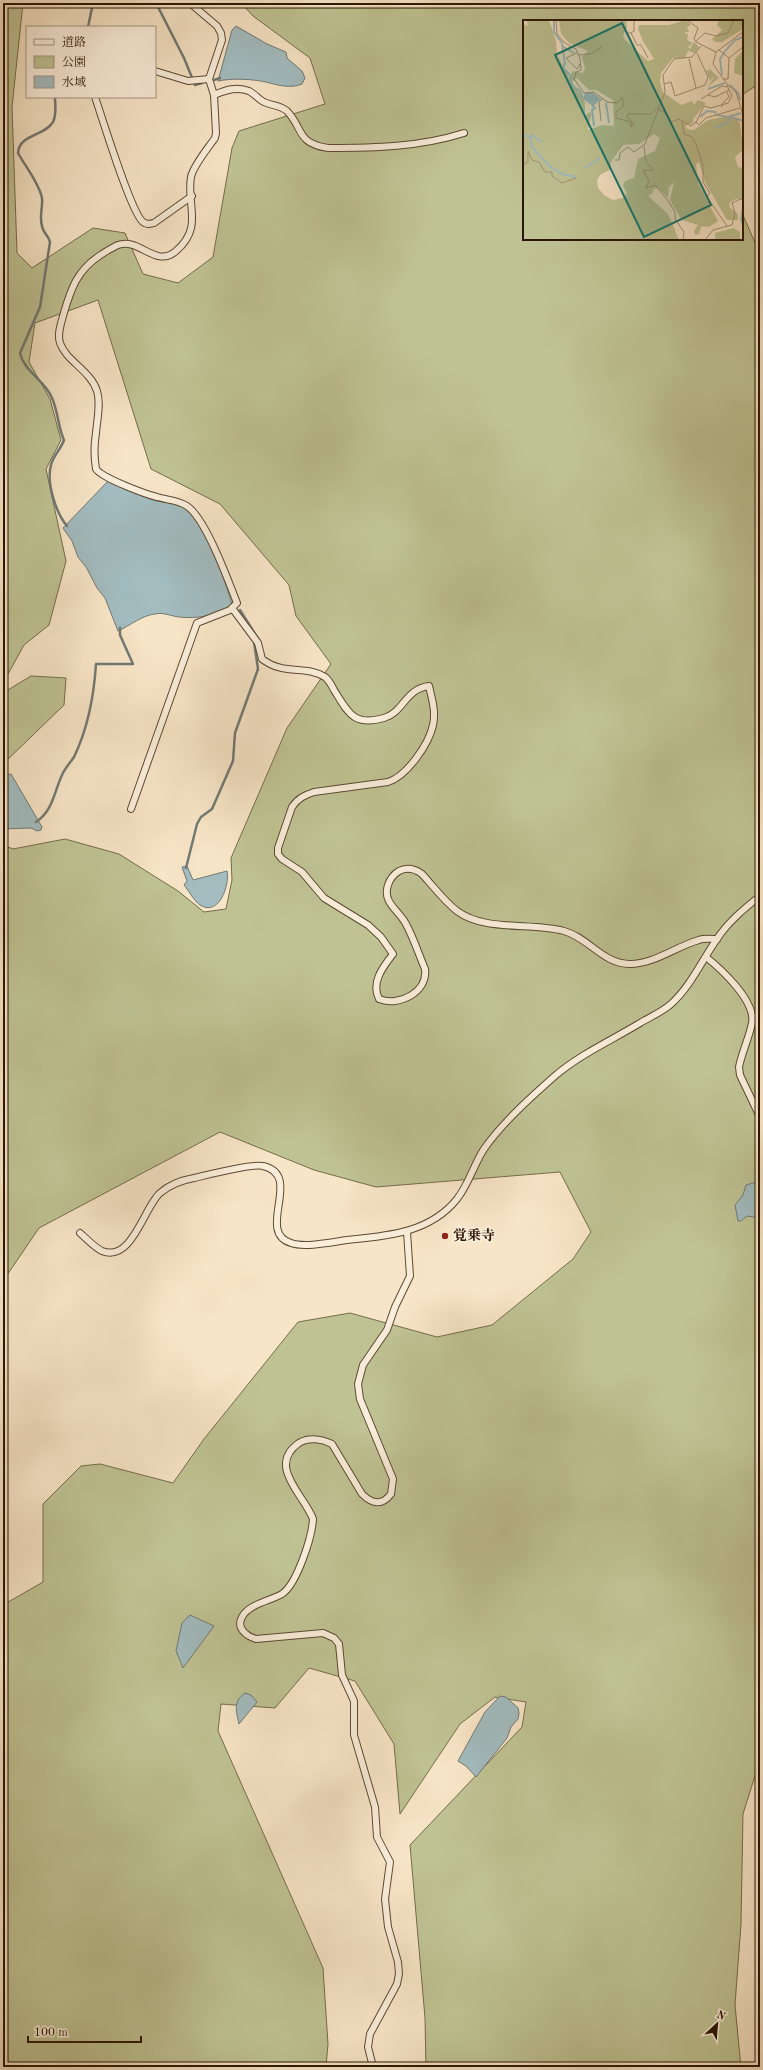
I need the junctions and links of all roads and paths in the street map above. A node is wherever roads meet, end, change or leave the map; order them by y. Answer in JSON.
{"nodes":[{"id":1,"x":190,"y":3,"type":"edge"},
{"id":2,"x":156,"y":71,"type":"edge"},
{"id":3,"x":209,"y":79,"type":"junction"},
{"id":4,"x":214,"y":94,"type":"junction"},
{"id":5,"x":95,"y":98,"type":"edge"},
{"id":6,"x":464,"y":133,"type":"dead end"},
{"id":7,"x":192,"y":196,"type":"junction"},
{"id":8,"x":232,"y":608,"type":"junction"},
{"id":9,"x":132,"y":809,"type":"dead end"},
{"id":10,"x":760,"y":896,"type":"edge"},
{"id":11,"x":717,"y":939,"type":"junction"},
{"id":12,"x":706,"y":957,"type":"junction"},
{"id":13,"x":760,"y":1117,"type":"edge"},
{"id":14,"x":407,"y":1232,"type":"junction"},
{"id":15,"x":80,"y":1234,"type":"dead end"},
{"id":16,"x":760,"y":1984,"type":"edge"},
{"id":17,"x":760,"y":2007,"type":"edge"},
{"id":18,"x":373,"y":2067,"type":"edge"}],
"edges":[{"from":1,"to":3,"type":"street"},
{"from":2,"to":3,"type":"street"},
{"from":3,"to":4,"type":"street"},
{"from":4,"to":6,"type":"street"},
{"from":4,"to":7,"type":"street"},
{"from":5,"to":7,"type":"street"},
{"from":7,"to":8,"type":"street"},
{"from":8,"to":9,"type":"street"},
{"from":8,"to":11,"type":"street"},
{"from":10,"to":11,"type":"street"},
{"from":11,"to":12,"type":"street"},
{"from":12,"to":13,"type":"street"},
{"from":12,"to":14,"type":"street"},
{"from":14,"to":15,"type":"street"},
{"from":14,"to":18,"type":"street"},
{"from":16,"to":17,"type":"street"}]}
